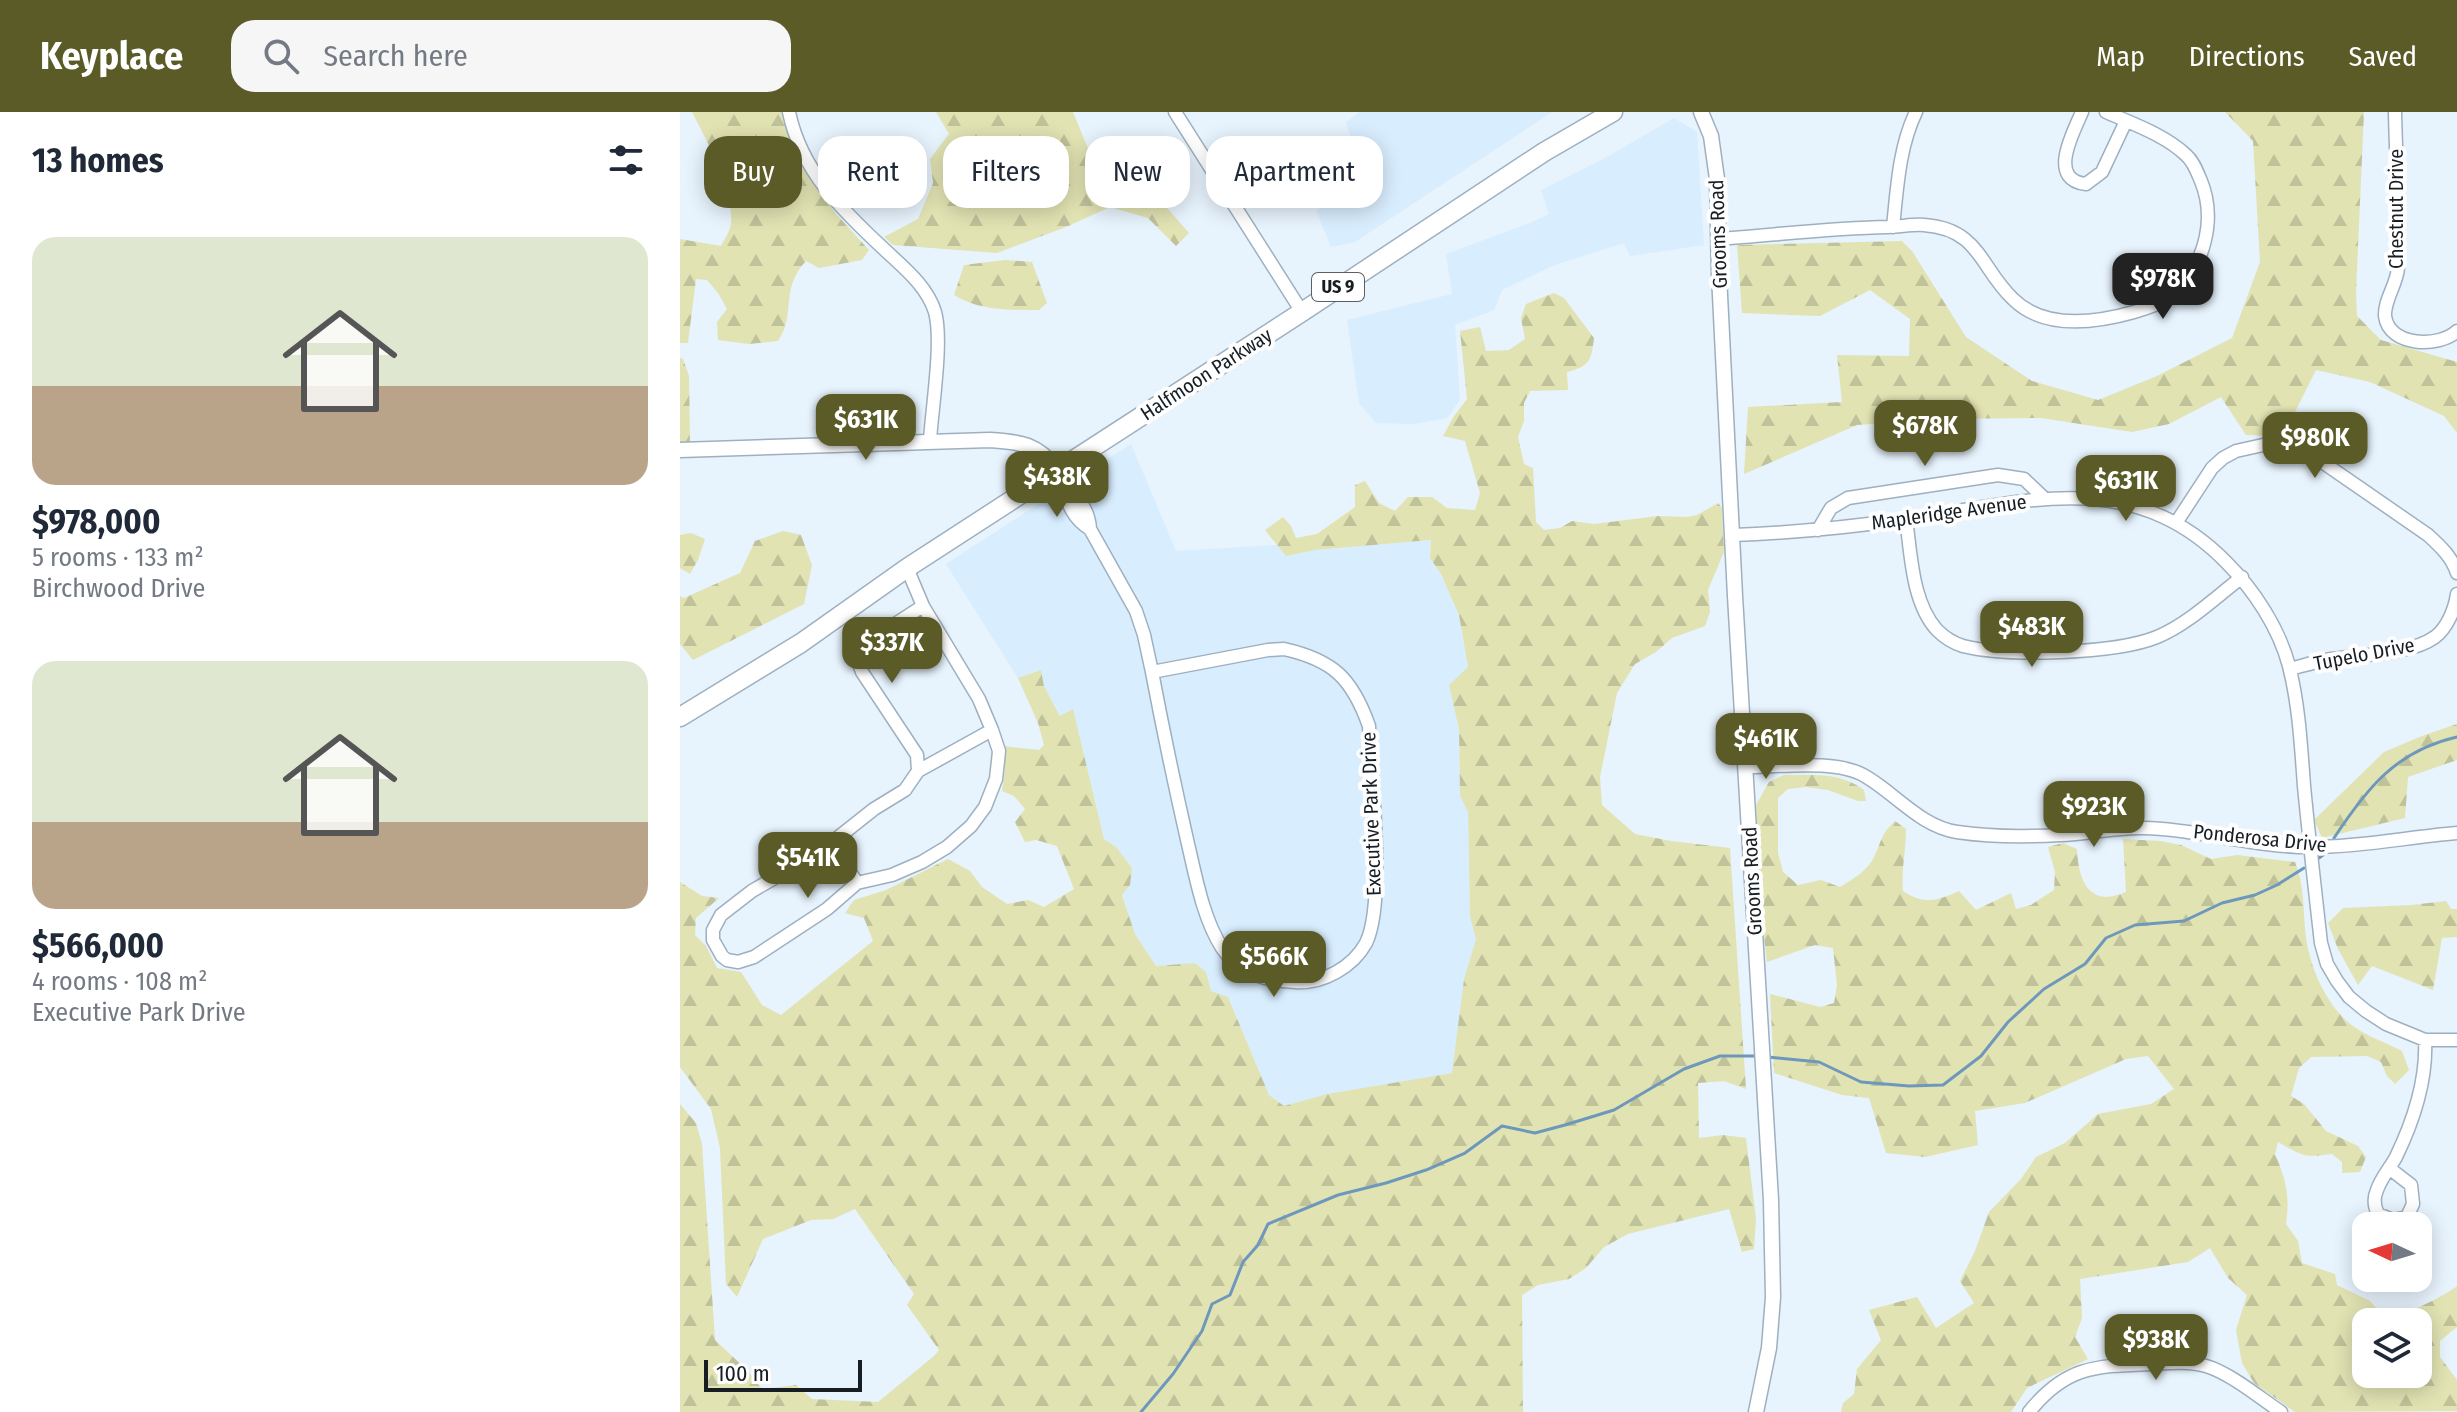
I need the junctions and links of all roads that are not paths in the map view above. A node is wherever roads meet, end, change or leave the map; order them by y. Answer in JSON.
{"nodes":[{"id":1,"x":789,"y":112,"type":"edge"},
{"id":2,"x":1175,"y":112,"type":"edge"},
{"id":3,"x":1613,"y":112,"type":"edge"},
{"id":4,"x":1701,"y":112,"type":"edge"},
{"id":5,"x":1916,"y":112,"type":"edge"},
{"id":6,"x":2082,"y":112,"type":"edge"},
{"id":7,"x":2106,"y":112,"type":"edge"},
{"id":8,"x":2395,"y":112,"type":"edge"},
{"id":9,"x":2126,"y":121,"type":"junction"},
{"id":10,"x":1893,"y":227,"type":"junction"},
{"id":11,"x":1719,"y":239,"type":"junction"},
{"id":12,"x":1302,"y":312,"type":"junction"},
{"id":13,"x":2456,"y":333,"type":"edge"},
{"id":14,"x":930,"y":440,"type":"junction"},
{"id":15,"x":680,"y":450,"type":"edge"},
{"id":16,"x":1062,"y":478,"type":"junction"},
{"id":17,"x":2044,"y":498,"type":"junction"},
{"id":18,"x":1906,"y":519,"type":"junction"},
{"id":19,"x":2176,"y":523,"type":"junction"},
{"id":20,"x":1818,"y":530,"type":"junction"},
{"id":21,"x":1733,"y":535,"type":"junction"},
{"id":22,"x":907,"y":568,"type":"junction"},
{"id":23,"x":2457,"y":573,"type":"edge"},
{"id":24,"x":2242,"y":577,"type":"junction"},
{"id":25,"x":2457,"y":594,"type":"edge"},
{"id":26,"x":923,"y":606,"type":"junction"},
{"id":27,"x":2290,"y":669,"type":"junction"},
{"id":28,"x":1152,"y":672,"type":"junction"},
{"id":29,"x":680,"y":717,"type":"edge"},
{"id":30,"x":992,"y":730,"type":"junction"},
{"id":31,"x":1746,"y":767,"type":"junction"},
{"id":32,"x":918,"y":771,"type":"junction"},
{"id":33,"x":2457,"y":833,"type":"edge"},
{"id":34,"x":837,"y":839,"type":"junction"},
{"id":35,"x":2310,"y":847,"type":"junction"},
{"id":36,"x":857,"y":883,"type":"junction"},
{"id":37,"x":2425,"y":1040,"type":"junction"},
{"id":38,"x":2457,"y":1040,"type":"edge"},
{"id":39,"x":2389,"y":1168,"type":"dead end"},
{"id":40,"x":1756,"y":1412,"type":"edge"},
{"id":41,"x":2029,"y":1412,"type":"edge"},
{"id":42,"x":2281,"y":1412,"type":"edge"}],
"edges":[{"from":1,"to":14,"type":"street"},
{"from":2,"to":12,"type":"street"},
{"from":3,"to":12,"type":"main road","name":"Halfmoon Parkway","number":"US 9"},
{"from":4,"to":11,"type":"street","name":"Grooms Road"},
{"from":5,"to":10,"type":"street"},
{"from":6,"to":9,"type":"street"},
{"from":7,"to":9,"type":"street"},
{"from":8,"to":13,"type":"street","name":"Chestnut Drive"},
{"from":9,"to":10,"type":"street"},
{"from":10,"to":11,"type":"street"},
{"from":11,"to":21,"type":"street","name":"Grooms Road"},
{"from":12,"to":16,"type":"main road","name":"Halfmoon Parkway","number":"US 9"},
{"from":14,"to":15,"type":"street"},
{"from":14,"to":16,"type":"street"},
{"from":16,"to":22,"type":"main road","name":"Halfmoon Parkway","number":"US 9"},
{"from":16,"to":28,"type":"street","name":"Executive Park Drive"},
{"from":17,"to":18,"type":"street","name":"Mapleridge Avenue"},
{"from":17,"to":19,"type":"street","name":"Mapleridge Avenue"},
{"from":17,"to":20,"type":"street"},
{"from":18,"to":20,"type":"street","name":"Mapleridge Avenue"},
{"from":18,"to":24,"type":"street"},
{"from":19,"to":23,"type":"street"},
{"from":19,"to":24,"type":"street","name":"Mapleridge Avenue"},
{"from":20,"to":21,"type":"street","name":"Mapleridge Avenue"},
{"from":21,"to":31,"type":"street","name":"Grooms Road"},
{"from":22,"to":26,"type":"street"},
{"from":22,"to":29,"type":"main road","name":"Halfmoon Parkway","number":"US 9"},
{"from":24,"to":27,"type":"street","name":"Mapleridge Avenue"},
{"from":25,"to":27,"type":"street","name":"Tupelo Drive"},
{"from":26,"to":30,"type":"street"},
{"from":26,"to":32,"type":"street"},
{"from":27,"to":35,"type":"street","name":"Mapleridge Avenue"},
{"from":28,"to":28,"type":"street","name":"Executive Park Drive"},
{"from":30,"to":32,"type":"street"},
{"from":30,"to":36,"type":"street"},
{"from":31,"to":35,"type":"street","name":"Ponderosa Drive"},
{"from":31,"to":40,"type":"street","name":"Grooms Road"},
{"from":32,"to":34,"type":"street"},
{"from":33,"to":35,"type":"street","name":"Ponderosa Drive"},
{"from":34,"to":36,"type":"street"},
{"from":34,"to":36,"type":"street"},
{"from":35,"to":37,"type":"street","name":"Mapleridge Avenue"},
{"from":37,"to":38,"type":"street"},
{"from":37,"to":39,"type":"street"},
{"from":41,"to":42,"type":"street"}]}
